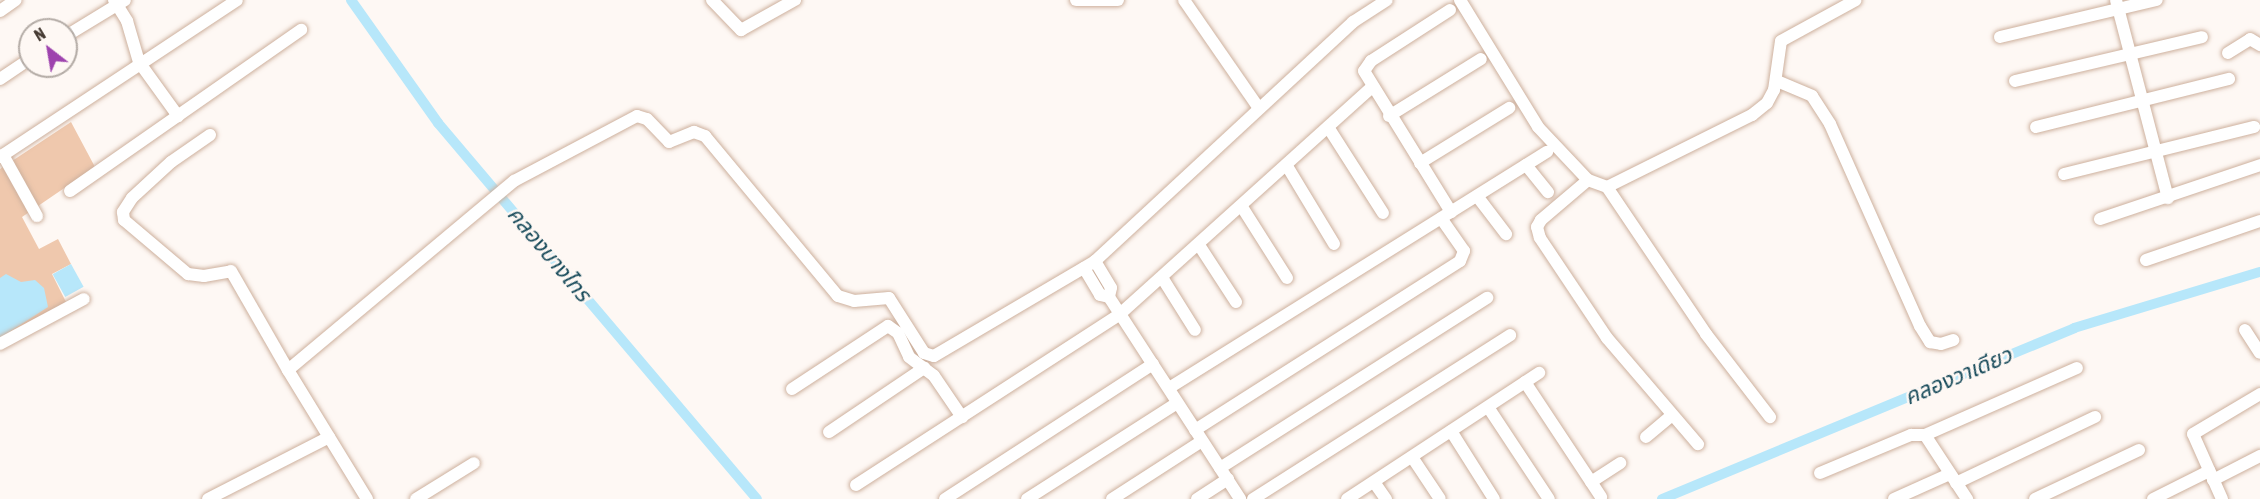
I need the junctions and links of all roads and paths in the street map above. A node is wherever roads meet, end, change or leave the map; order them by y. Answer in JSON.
{"nodes":[{"id":1,"x":16,"y":0,"type":"edge"},
{"id":2,"x":237,"y":0,"type":"edge"},
{"id":3,"x":712,"y":0,"type":"edge"},
{"id":4,"x":795,"y":0,"type":"edge"},
{"id":5,"x":1076,"y":0,"type":"edge"},
{"id":6,"x":1118,"y":0,"type":"edge"},
{"id":7,"x":1184,"y":0,"type":"edge"},
{"id":8,"x":1387,"y":0,"type":"edge"},
{"id":9,"x":1460,"y":0,"type":"edge"},
{"id":10,"x":1856,"y":0,"type":"edge"},
{"id":11,"x":2157,"y":0,"type":"edge"},
{"id":12,"x":118,"y":2,"type":"edge"},
{"id":13,"x":2117,"y":4,"type":"edge"},
{"id":14,"x":1450,"y":10,"type":"dead end"},
{"id":15,"x":0,"y":11,"type":"edge"},
{"id":16,"x":78,"y":28,"type":"edge"},
{"id":17,"x":300,"y":30,"type":"dead end"},
{"id":18,"x":2000,"y":37,"type":"dead end"},
{"id":19,"x":2202,"y":37,"type":"dead end"},
{"id":20,"x":2260,"y":45,"type":"edge"},
{"id":21,"x":2228,"y":53,"type":"dead end"},
{"id":22,"x":2130,"y":54,"type":"junction"},
{"id":23,"x":1480,"y":59,"type":"dead end"},
{"id":24,"x":139,"y":62,"type":"junction"},
{"id":25,"x":18,"y":67,"type":"edge"},
{"id":26,"x":0,"y":79,"type":"edge"},
{"id":27,"x":2229,"y":80,"type":"dead end"},
{"id":28,"x":1777,"y":81,"type":"junction"},
{"id":29,"x":2015,"y":81,"type":"dead end"},
{"id":30,"x":1371,"y":88,"type":"junction"},
{"id":31,"x":2141,"y":100,"type":"junction"},
{"id":32,"x":1258,"y":107,"type":"junction"},
{"id":33,"x":1509,"y":108,"type":"dead end"},
{"id":34,"x":178,"y":116,"type":"junction"},
{"id":35,"x":1389,"y":116,"type":"junction"},
{"id":36,"x":1328,"y":127,"type":"junction"},
{"id":37,"x":2036,"y":127,"type":"dead end"},
{"id":38,"x":2254,"y":127,"type":"dead end"},
{"id":39,"x":210,"y":135,"type":"dead end"},
{"id":40,"x":2156,"y":151,"type":"junction"},
{"id":41,"x":1547,"y":152,"type":"dead end"},
{"id":42,"x":1,"y":156,"type":"edge"},
{"id":43,"x":1420,"y":163,"type":"junction"},
{"id":44,"x":1526,"y":165,"type":"junction"},
{"id":45,"x":2260,"y":165,"type":"edge"},
{"id":46,"x":1287,"y":166,"type":"junction"},
{"id":47,"x":2064,"y":174,"type":"dead end"},
{"id":48,"x":1588,"y":180,"type":"junction"},
{"id":49,"x":1607,"y":187,"type":"junction"},
{"id":50,"x":70,"y":191,"type":"dead end"},
{"id":51,"x":1548,"y":192,"type":"dead end"},
{"id":52,"x":1477,"y":196,"type":"junction"},
{"id":53,"x":2168,"y":198,"type":"junction"},
{"id":54,"x":1242,"y":207,"type":"junction"},
{"id":55,"x":1383,"y":213,"type":"dead end"},
{"id":56,"x":1446,"y":215,"type":"junction"},
{"id":57,"x":37,"y":216,"type":"dead end"},
{"id":58,"x":2100,"y":219,"type":"dead end"},
{"id":59,"x":2260,"y":220,"type":"edge"},
{"id":60,"x":1506,"y":234,"type":"dead end"},
{"id":61,"x":1334,"y":244,"type":"dead end"},
{"id":62,"x":1199,"y":245,"type":"junction"},
{"id":63,"x":2146,"y":260,"type":"dead end"},
{"id":64,"x":1095,"y":261,"type":"junction"},
{"id":65,"x":1084,"y":268,"type":"junction"},
{"id":66,"x":1287,"y":278,"type":"dead end"},
{"id":67,"x":1162,"y":279,"type":"junction"},
{"id":68,"x":1109,"y":297,"type":"junction"},
{"id":69,"x":1487,"y":298,"type":"dead end"},
{"id":70,"x":84,"y":299,"type":"dead end"},
{"id":71,"x":1236,"y":302,"type":"dead end"},
{"id":72,"x":1120,"y":314,"type":"junction"},
{"id":73,"x":1195,"y":330,"type":"dead end"},
{"id":74,"x":2245,"y":330,"type":"dead end"},
{"id":75,"x":1510,"y":336,"type":"dead end"},
{"id":76,"x":1953,"y":340,"type":"dead end"},
{"id":77,"x":0,"y":344,"type":"edge"},
{"id":78,"x":2260,"y":353,"type":"edge"},
{"id":79,"x":1153,"y":364,"type":"junction"},
{"id":80,"x":924,"y":368,"type":"junction"},
{"id":81,"x":2077,"y":369,"type":"dead end"},
{"id":82,"x":288,"y":370,"type":"junction"},
{"id":83,"x":1539,"y":373,"type":"dead end"},
{"id":84,"x":1526,"y":382,"type":"junction"},
{"id":85,"x":1169,"y":388,"type":"junction"},
{"id":86,"x":792,"y":389,"type":"dead end"},
{"id":87,"x":2260,"y":394,"type":"edge"},
{"id":88,"x":1177,"y":403,"type":"junction"},
{"id":89,"x":1488,"y":406,"type":"junction"},
{"id":90,"x":1672,"y":415,"type":"junction"},
{"id":91,"x":962,"y":417,"type":"junction"},
{"id":92,"x":1770,"y":417,"type":"dead end"},
{"id":93,"x":2095,"y":417,"type":"dead end"},
{"id":94,"x":1195,"y":430,"type":"junction"},
{"id":95,"x":829,"y":432,"type":"dead end"},
{"id":96,"x":1451,"y":432,"type":"junction"},
{"id":97,"x":1925,"y":435,"type":"junction"},
{"id":98,"x":329,"y":436,"type":"junction"},
{"id":99,"x":1646,"y":437,"type":"dead end"},
{"id":100,"x":1202,"y":441,"type":"junction"},
{"id":101,"x":1698,"y":444,"type":"dead end"},
{"id":102,"x":2139,"y":450,"type":"dead end"},
{"id":103,"x":2260,"y":456,"type":"edge"},
{"id":104,"x":1412,"y":457,"type":"junction"},
{"id":105,"x":474,"y":463,"type":"dead end"},
{"id":106,"x":1620,"y":463,"type":"dead end"},
{"id":107,"x":1220,"y":468,"type":"junction"},
{"id":108,"x":1820,"y":472,"type":"dead end"},
{"id":109,"x":2211,"y":475,"type":"junction"},
{"id":110,"x":1953,"y":478,"type":"junction"},
{"id":111,"x":1228,"y":479,"type":"junction"},
{"id":112,"x":1374,"y":482,"type":"junction"},
{"id":113,"x":1591,"y":482,"type":"junction"},
{"id":114,"x":856,"y":485,"type":"dead end"},
{"id":115,"x":1601,"y":497,"type":"dead end"},
{"id":116,"x":208,"y":499,"type":"edge"},
{"id":117,"x":367,"y":499,"type":"edge"},
{"id":118,"x":416,"y":499,"type":"edge"},
{"id":119,"x":946,"y":499,"type":"edge"},
{"id":120,"x":1027,"y":499,"type":"edge"},
{"id":121,"x":1112,"y":499,"type":"edge"},
{"id":122,"x":1197,"y":499,"type":"edge"},
{"id":123,"x":1240,"y":499,"type":"edge"},
{"id":124,"x":1253,"y":499,"type":"edge"},
{"id":125,"x":1347,"y":499,"type":"edge"},
{"id":126,"x":1386,"y":499,"type":"edge"},
{"id":127,"x":1440,"y":499,"type":"edge"},
{"id":128,"x":1494,"y":499,"type":"edge"},
{"id":129,"x":1548,"y":499,"type":"edge"},
{"id":130,"x":1894,"y":499,"type":"edge"},
{"id":131,"x":1967,"y":499,"type":"edge"},
{"id":132,"x":2035,"y":499,"type":"edge"},
{"id":133,"x":2153,"y":499,"type":"edge"},
{"id":134,"x":2222,"y":499,"type":"edge"}],
"edges":[{"from":1,"to":15,"type":"street"},
{"from":2,"to":24,"type":"street"},
{"from":3,"to":4,"type":"street"},
{"from":5,"to":6,"type":"street"},
{"from":7,"to":32,"type":"street"},
{"from":8,"to":32,"type":"street"},
{"from":9,"to":48,"type":"street"},
{"from":10,"to":28,"type":"street"},
{"from":11,"to":13,"type":"street"},
{"from":12,"to":16,"type":"street"},
{"from":12,"to":24,"type":"street"},
{"from":13,"to":18,"type":"street"},
{"from":13,"to":22,"type":"street"},
{"from":14,"to":30,"type":"street"},
{"from":17,"to":34,"type":"street"},
{"from":19,"to":22,"type":"street"},
{"from":20,"to":21,"type":"street"},
{"from":22,"to":29,"type":"street"},
{"from":22,"to":31,"type":"street"},
{"from":23,"to":35,"type":"street"},
{"from":24,"to":34,"type":"street"},
{"from":24,"to":42,"type":"street"},
{"from":25,"to":26,"type":"street"},
{"from":27,"to":31,"type":"street"},
{"from":28,"to":49,"type":"street"},
{"from":28,"to":76,"type":"street"},
{"from":30,"to":35,"type":"street"},
{"from":30,"to":36,"type":"street"},
{"from":31,"to":37,"type":"street"},
{"from":31,"to":40,"type":"street"},
{"from":32,"to":64,"type":"street"},
{"from":33,"to":43,"type":"street"},
{"from":34,"to":50,"type":"street"},
{"from":35,"to":43,"type":"street"},
{"from":36,"to":46,"type":"street"},
{"from":36,"to":55,"type":"street"},
{"from":38,"to":40,"type":"street"},
{"from":39,"to":82,"type":"street"},
{"from":40,"to":47,"type":"street"},
{"from":40,"to":53,"type":"street"},
{"from":41,"to":44,"type":"street"},
{"from":42,"to":57,"type":"street"},
{"from":43,"to":56,"type":"street"},
{"from":44,"to":51,"type":"street"},
{"from":44,"to":52,"type":"street"},
{"from":45,"to":53,"type":"street"},
{"from":46,"to":54,"type":"street"},
{"from":46,"to":61,"type":"street"},
{"from":48,"to":49,"type":"street"},
{"from":48,"to":90,"type":"street"},
{"from":49,"to":92,"type":"street"},
{"from":52,"to":56,"type":"street"},
{"from":52,"to":60,"type":"street"},
{"from":53,"to":58,"type":"street"},
{"from":54,"to":62,"type":"street"},
{"from":54,"to":66,"type":"street"},
{"from":56,"to":85,"type":"street"},
{"from":56,"to":94,"type":"street"},
{"from":59,"to":63,"type":"street"},
{"from":62,"to":67,"type":"street"},
{"from":62,"to":71,"type":"street"},
{"from":64,"to":65,"type":"street"},
{"from":64,"to":68,"type":"street"},
{"from":65,"to":68,"type":"street"},
{"from":65,"to":82,"type":"street"},
{"from":67,"to":72,"type":"street"},
{"from":67,"to":73,"type":"street"},
{"from":68,"to":72,"type":"street"},
{"from":69,"to":107,"type":"street"},
{"from":70,"to":77,"type":"street"},
{"from":72,"to":79,"type":"street"},
{"from":72,"to":91,"type":"street"},
{"from":74,"to":78,"type":"street"},
{"from":75,"to":124,"type":"street"},
{"from":79,"to":85,"type":"street"},
{"from":79,"to":119,"type":"street"},
{"from":80,"to":86,"type":"street"},
{"from":80,"to":91,"type":"street"},
{"from":80,"to":95,"type":"street"},
{"from":81,"to":97,"type":"street"},
{"from":82,"to":98,"type":"street"},
{"from":83,"to":84,"type":"street"},
{"from":84,"to":89,"type":"street"},
{"from":84,"to":113,"type":"street"},
{"from":85,"to":88,"type":"street"},
{"from":87,"to":109,"type":"street"},
{"from":88,"to":94,"type":"street"},
{"from":88,"to":120,"type":"street"},
{"from":89,"to":96,"type":"street"},
{"from":89,"to":129,"type":"street"},
{"from":90,"to":99,"type":"street"},
{"from":90,"to":101,"type":"street"},
{"from":91,"to":114,"type":"street"},
{"from":93,"to":110,"type":"street"},
{"from":94,"to":100,"type":"street"},
{"from":96,"to":104,"type":"street"},
{"from":96,"to":128,"type":"street"},
{"from":97,"to":108,"type":"street"},
{"from":97,"to":110,"type":"street"},
{"from":98,"to":116,"type":"street"},
{"from":98,"to":117,"type":"street"},
{"from":100,"to":107,"type":"street"},
{"from":100,"to":121,"type":"street"},
{"from":102,"to":132,"type":"street"},
{"from":103,"to":109,"type":"street"},
{"from":104,"to":112,"type":"street"},
{"from":104,"to":127,"type":"street"},
{"from":105,"to":118,"type":"street"},
{"from":106,"to":113,"type":"street"},
{"from":107,"to":111,"type":"street"},
{"from":109,"to":133,"type":"street"},
{"from":109,"to":134,"type":"street"},
{"from":110,"to":130,"type":"street"},
{"from":110,"to":131,"type":"street"},
{"from":111,"to":122,"type":"street"},
{"from":111,"to":123,"type":"street"},
{"from":112,"to":125,"type":"street"},
{"from":112,"to":126,"type":"street"},
{"from":113,"to":115,"type":"street"}]}
